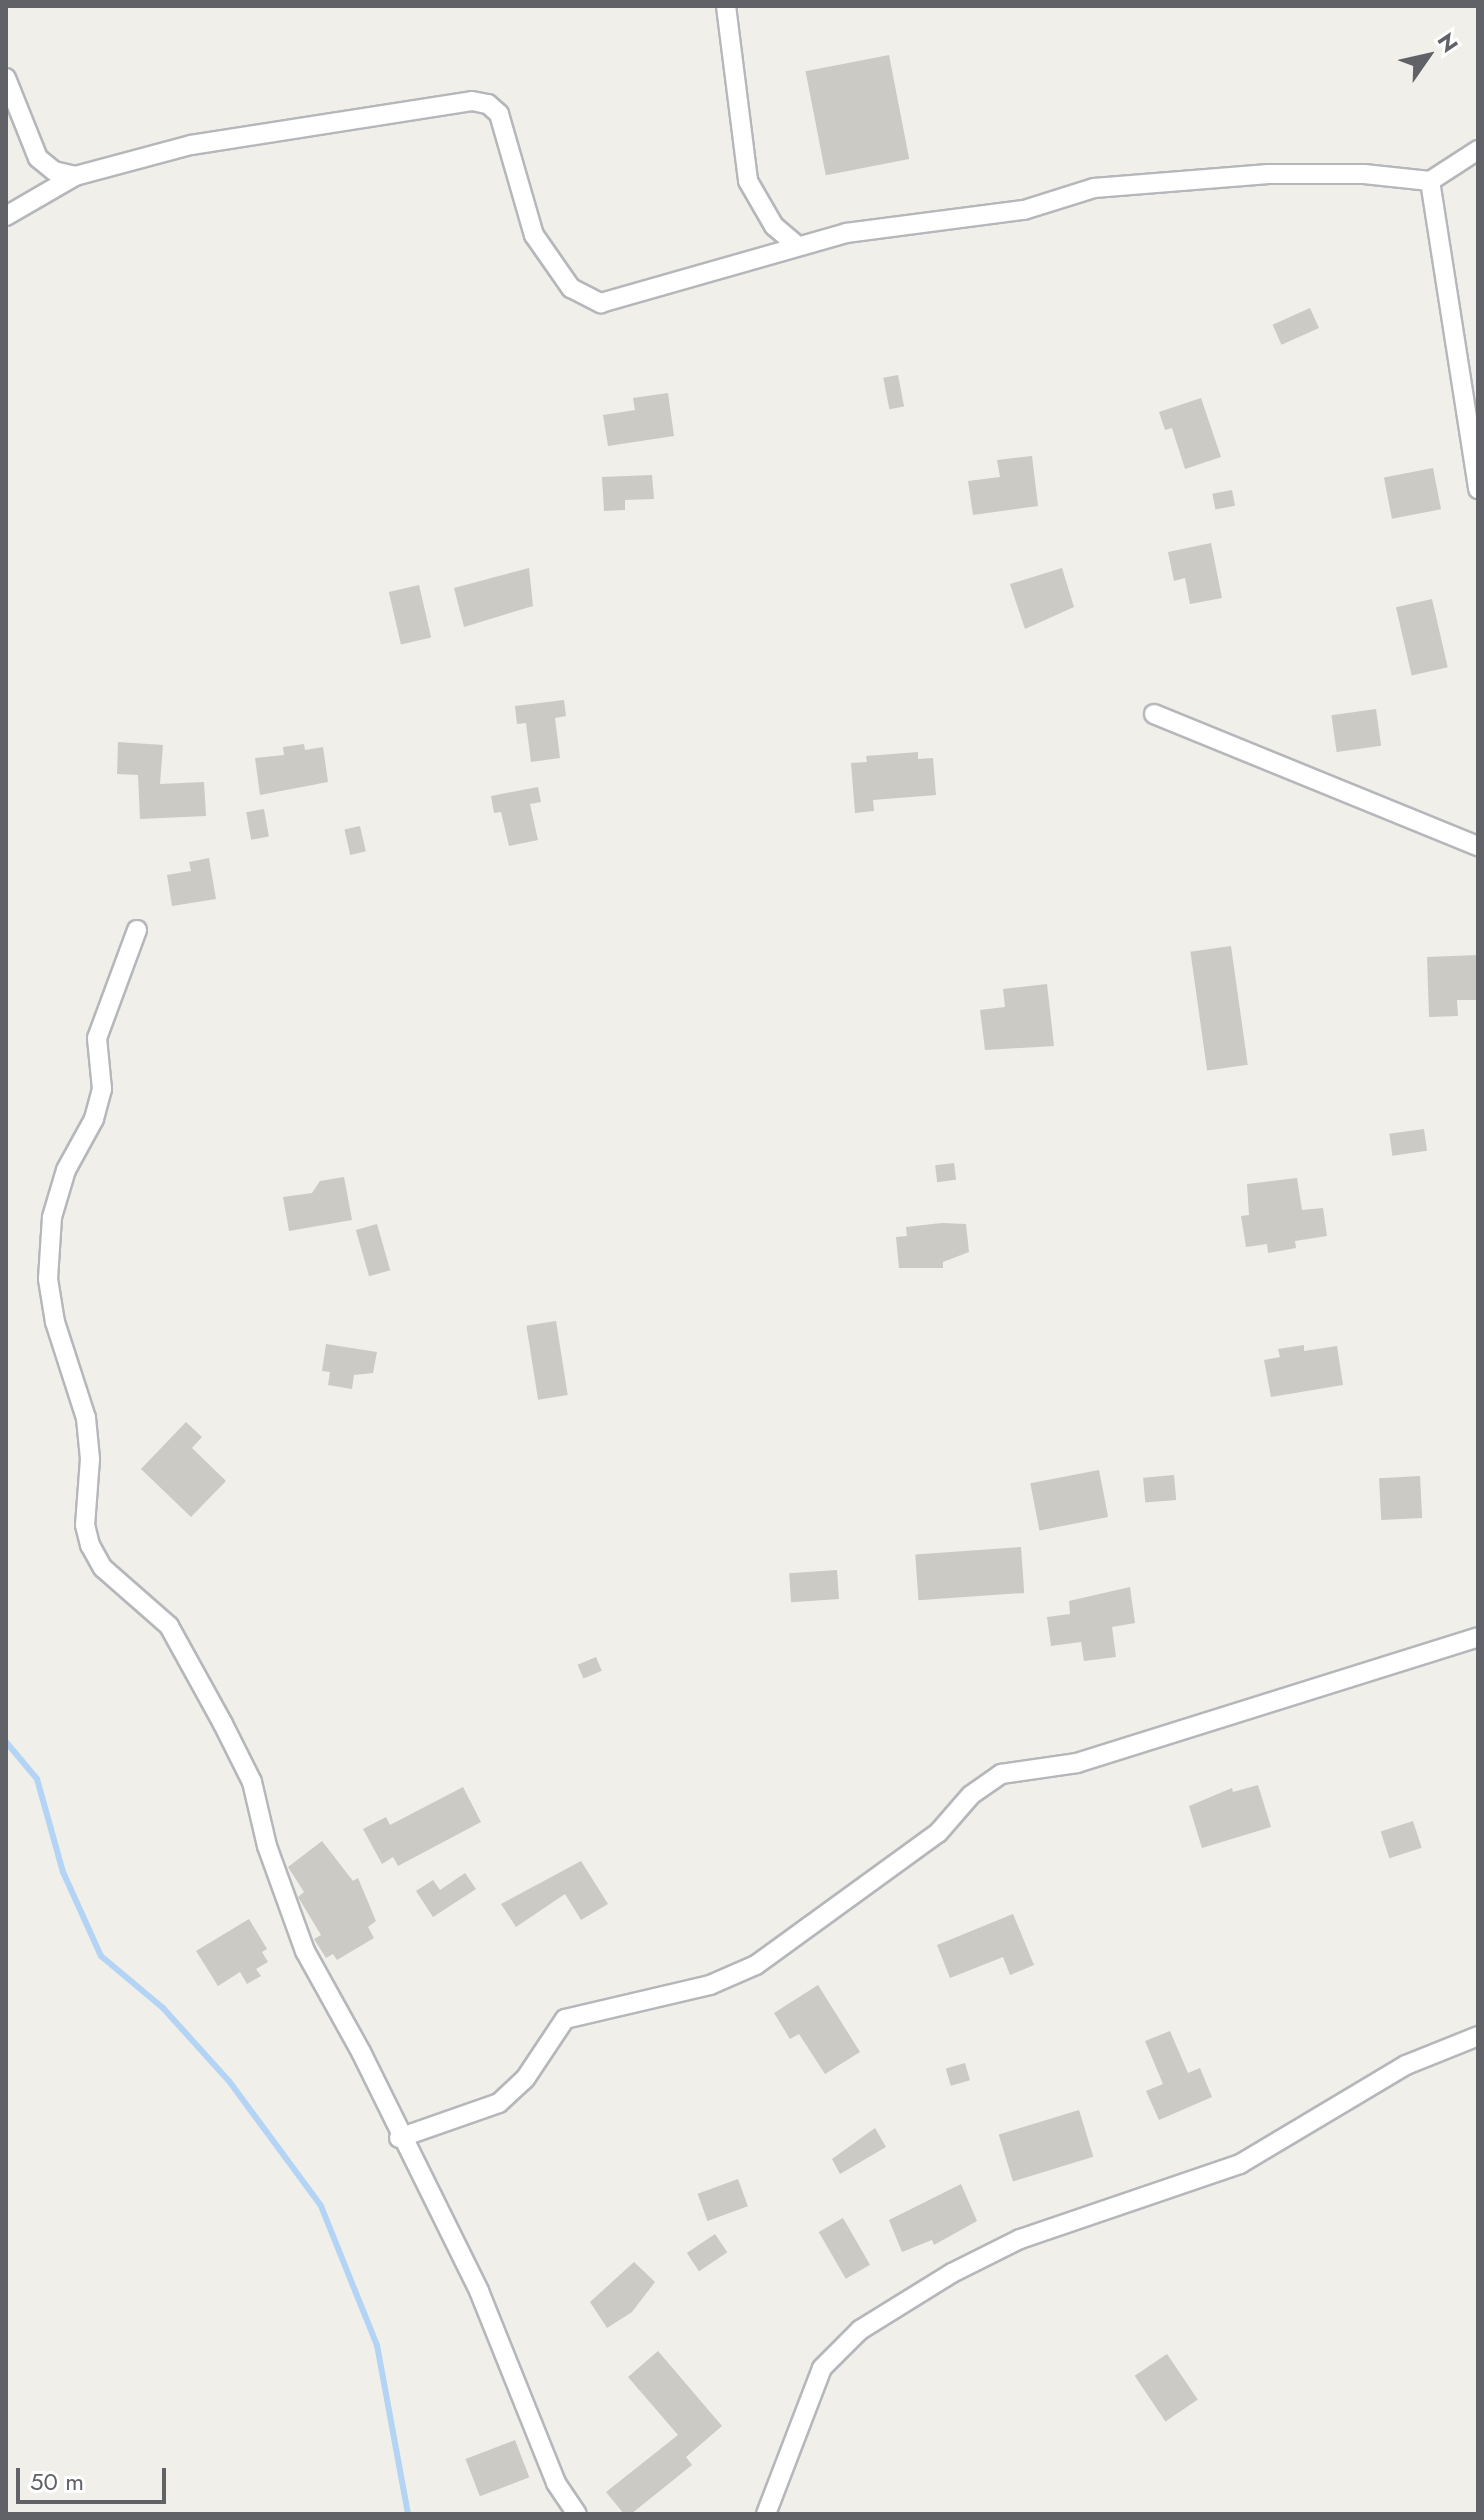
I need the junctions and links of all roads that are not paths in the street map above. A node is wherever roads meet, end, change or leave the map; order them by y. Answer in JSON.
{"nodes":[{"id":1,"x":726,"y":6,"type":"edge"},
{"id":2,"x":6,"y":78,"type":"edge"},
{"id":3,"x":1478,"y":150,"type":"edge"},
{"id":4,"x":75,"y":176,"type":"junction"},
{"id":5,"x":1430,"y":181,"type":"junction"},
{"id":6,"x":6,"y":216,"type":"edge"},
{"id":7,"x":797,"y":245,"type":"junction"},
{"id":8,"x":1478,"y":489,"type":"edge"},
{"id":9,"x":1154,"y":714,"type":"dead end"},
{"id":10,"x":1478,"y":846,"type":"edge"},
{"id":11,"x":137,"y":930,"type":"dead end"},
{"id":12,"x":1478,"y":1637,"type":"edge"},
{"id":13,"x":1478,"y":2036,"type":"edge"},
{"id":14,"x":399,"y":2138,"type":"junction"},
{"id":15,"x":577,"y":2514,"type":"edge"},
{"id":16,"x":766,"y":2514,"type":"edge"}],
"edges":[{"from":1,"to":7,"type":"street"},
{"from":2,"to":4,"type":"street"},
{"from":3,"to":5,"type":"street"},
{"from":4,"to":6,"type":"street"},
{"from":4,"to":7,"type":"street"},
{"from":5,"to":7,"type":"street"},
{"from":5,"to":8,"type":"street"},
{"from":9,"to":10,"type":"street"},
{"from":11,"to":14,"type":"street"},
{"from":12,"to":14,"type":"street"},
{"from":13,"to":16,"type":"street"},
{"from":14,"to":15,"type":"street"}]}
